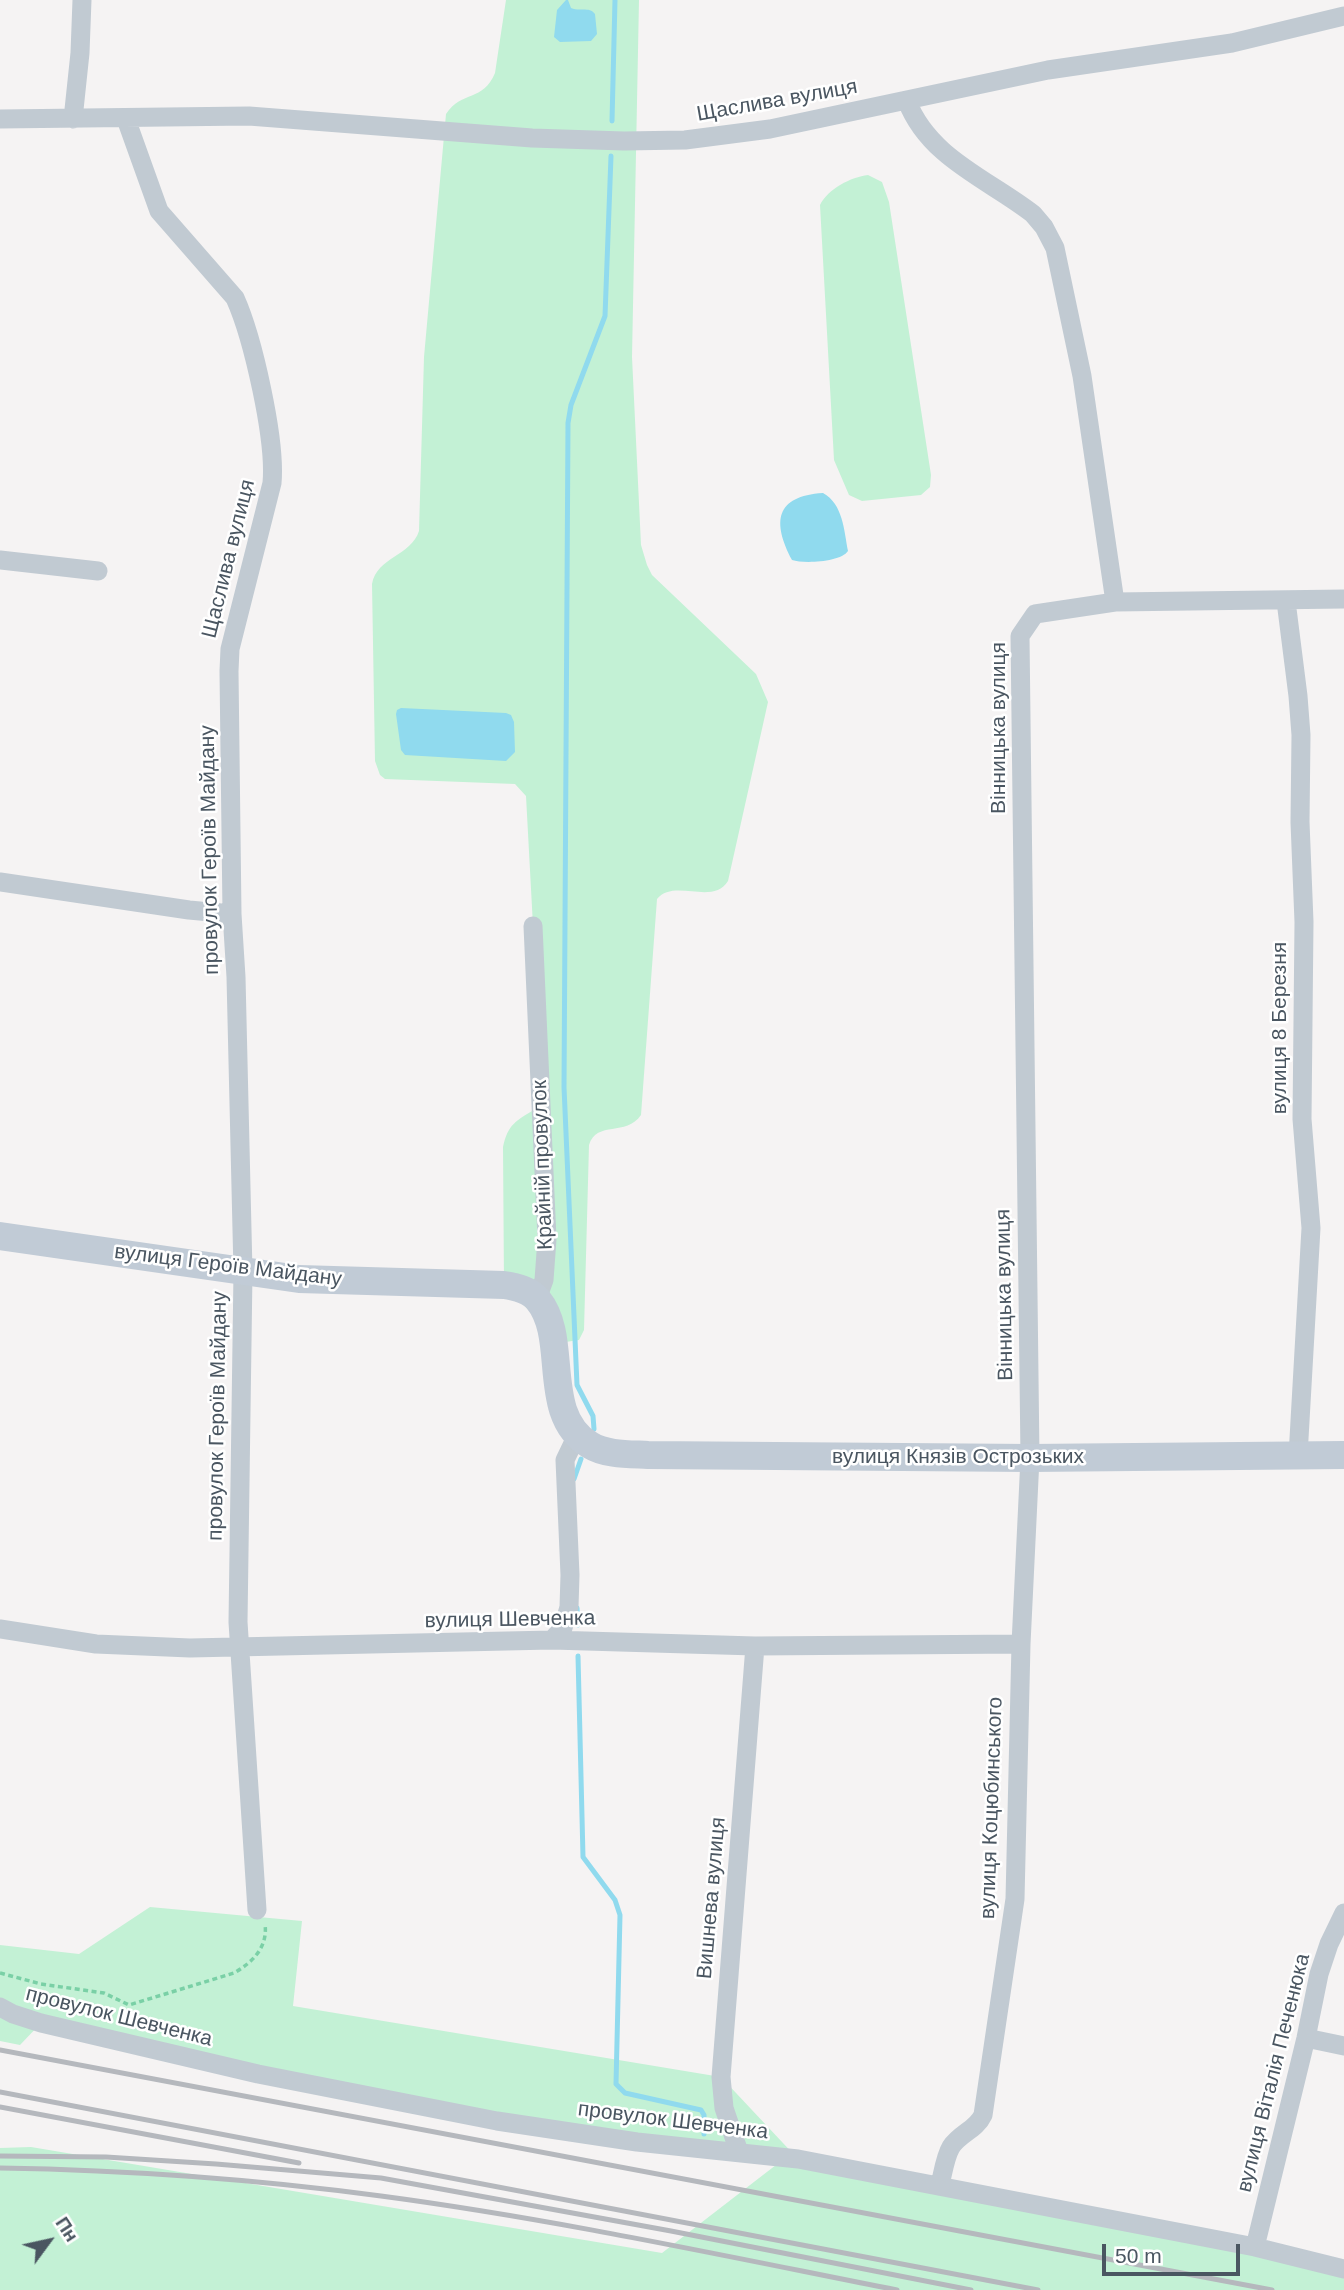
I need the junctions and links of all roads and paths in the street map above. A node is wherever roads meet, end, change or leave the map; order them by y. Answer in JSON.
{"nodes":[{"id":1,"x":82,"y":0,"type":"edge"},
{"id":2,"x":1344,"y":16,"type":"edge"},
{"id":3,"x":907,"y":101,"type":"junction"},
{"id":4,"x":0,"y":119,"type":"edge"},
{"id":5,"x":73,"y":119,"type":"junction"},
{"id":6,"x":126,"y":119,"type":"junction"},
{"id":7,"x":0,"y":561,"type":"edge"},
{"id":8,"x":98,"y":570,"type":"dead end"},
{"id":9,"x":1344,"y":599,"type":"edge"},
{"id":10,"x":1286,"y":601,"type":"junction"},
{"id":11,"x":1115,"y":603,"type":"junction"},
{"id":12,"x":229,"y":671,"type":"joint"},
{"id":13,"x":0,"y":882,"type":"edge"},
{"id":14,"x":232,"y":914,"type":"junction"},
{"id":15,"x":533,"y":926,"type":"dead end"},
{"id":16,"x":0,"y":1236,"type":"edge"},
{"id":17,"x":243,"y":1272,"type":"junction"},
{"id":18,"x":537,"y":1299,"type":"junction"},
{"id":19,"x":577,"y":1435,"type":"junction"},
{"id":20,"x":1344,"y":1455,"type":"edge"},
{"id":21,"x":1298,"y":1456,"type":"junction"},
{"id":22,"x":1030,"y":1458,"type":"junction"},
{"id":23,"x":0,"y":1629,"type":"edge"},
{"id":24,"x":552,"y":1640,"type":"junction"},
{"id":25,"x":1021,"y":1644,"type":"junction"},
{"id":26,"x":755,"y":1646,"type":"junction"},
{"id":27,"x":242,"y":1648,"type":"junction"},
{"id":28,"x":257,"y":1910,"type":"joint"},
{"id":29,"x":1344,"y":1913,"type":"edge"},
{"id":30,"x":0,"y":1973,"type":"edge"},
{"id":31,"x":0,"y":2007,"type":"edge"},
{"id":32,"x":1306,"y":2038,"type":"junction"},
{"id":33,"x":1344,"y":2046,"type":"edge"},
{"id":34,"x":739,"y":2152,"type":"junction"},
{"id":35,"x":940,"y":2185,"type":"junction"},
{"id":36,"x":1255,"y":2248,"type":"junction"},
{"id":37,"x":1344,"y":2269,"type":"edge"}],
"edges":[{"from":1,"to":5,"type":"street"},
{"from":2,"to":3,"type":"street","name":"Щаслива вулиця"},
{"from":3,"to":6,"type":"street","name":"Щаслива вулиця"},
{"from":3,"to":11,"type":"street"},
{"from":4,"to":5,"type":"street","name":"Щаслива вулиця"},
{"from":5,"to":6,"type":"street","name":"Щаслива вулиця"},
{"from":6,"to":12,"type":"street","name":"Щаслива вулиця"},
{"from":7,"to":8,"type":"street"},
{"from":9,"to":10,"type":"street","name":"Вінницька вулиця"},
{"from":10,"to":11,"type":"street","name":"Вінницька вулиця"},
{"from":10,"to":21,"type":"street","name":"вулиця 8 Березня"},
{"from":11,"to":22,"type":"street","name":"Вінницька вулиця"},
{"from":12,"to":14,"type":"street","name":"провулок Героїв Майдану"},
{"from":13,"to":14,"type":"street"},
{"from":14,"to":17,"type":"street","name":"провулок Героїв Майдану"},
{"from":15,"to":18,"type":"street","name":"Крайній провулок"},
{"from":16,"to":17,"type":"street","name":"вулиця Героїв Майдану"},
{"from":17,"to":18,"type":"street","name":"вулиця Героїв Майдану"},
{"from":17,"to":27,"type":"street","name":"провулок Героїв Майдану"},
{"from":18,"to":19,"type":"street"},
{"from":19,"to":22,"type":"street","name":"вулиця Князів Острозьких"},
{"from":19,"to":24,"type":"street"},
{"from":20,"to":21,"type":"street","name":"вулиця Князів Острозьких"},
{"from":21,"to":22,"type":"street","name":"вулиця Князів Острозьких"},
{"from":22,"to":25,"type":"street","name":"вулиця Коцюбинського"},
{"from":23,"to":27,"type":"street","name":"вулиця Шевченка"},
{"from":24,"to":26,"type":"street","name":"вулиця Шевченка"},
{"from":24,"to":27,"type":"street","name":"вулиця Шевченка"},
{"from":25,"to":26,"type":"street","name":"вулиця Шевченка"},
{"from":25,"to":35,"type":"street","name":"вулиця Коцюбинського"},
{"from":26,"to":34,"type":"street","name":"Вишнева вулиця"},
{"from":27,"to":28,"type":"street","name":"провулок Героїв Майдану"},
{"from":28,"to":30,"type":"path"},
{"from":29,"to":32,"type":"street","name":"вулиця Віталія Печенюка"},
{"from":31,"to":34,"type":"street","name":"провулок Шевченка"},
{"from":32,"to":33,"type":"street"},
{"from":32,"to":36,"type":"street","name":"вулиця Віталія Печенюка"},
{"from":34,"to":35,"type":"street","name":"провулок Шевченка"},
{"from":35,"to":36,"type":"street","name":"провулок Шевченка"},
{"from":36,"to":37,"type":"street","name":"провулок Шевченка"}]}
